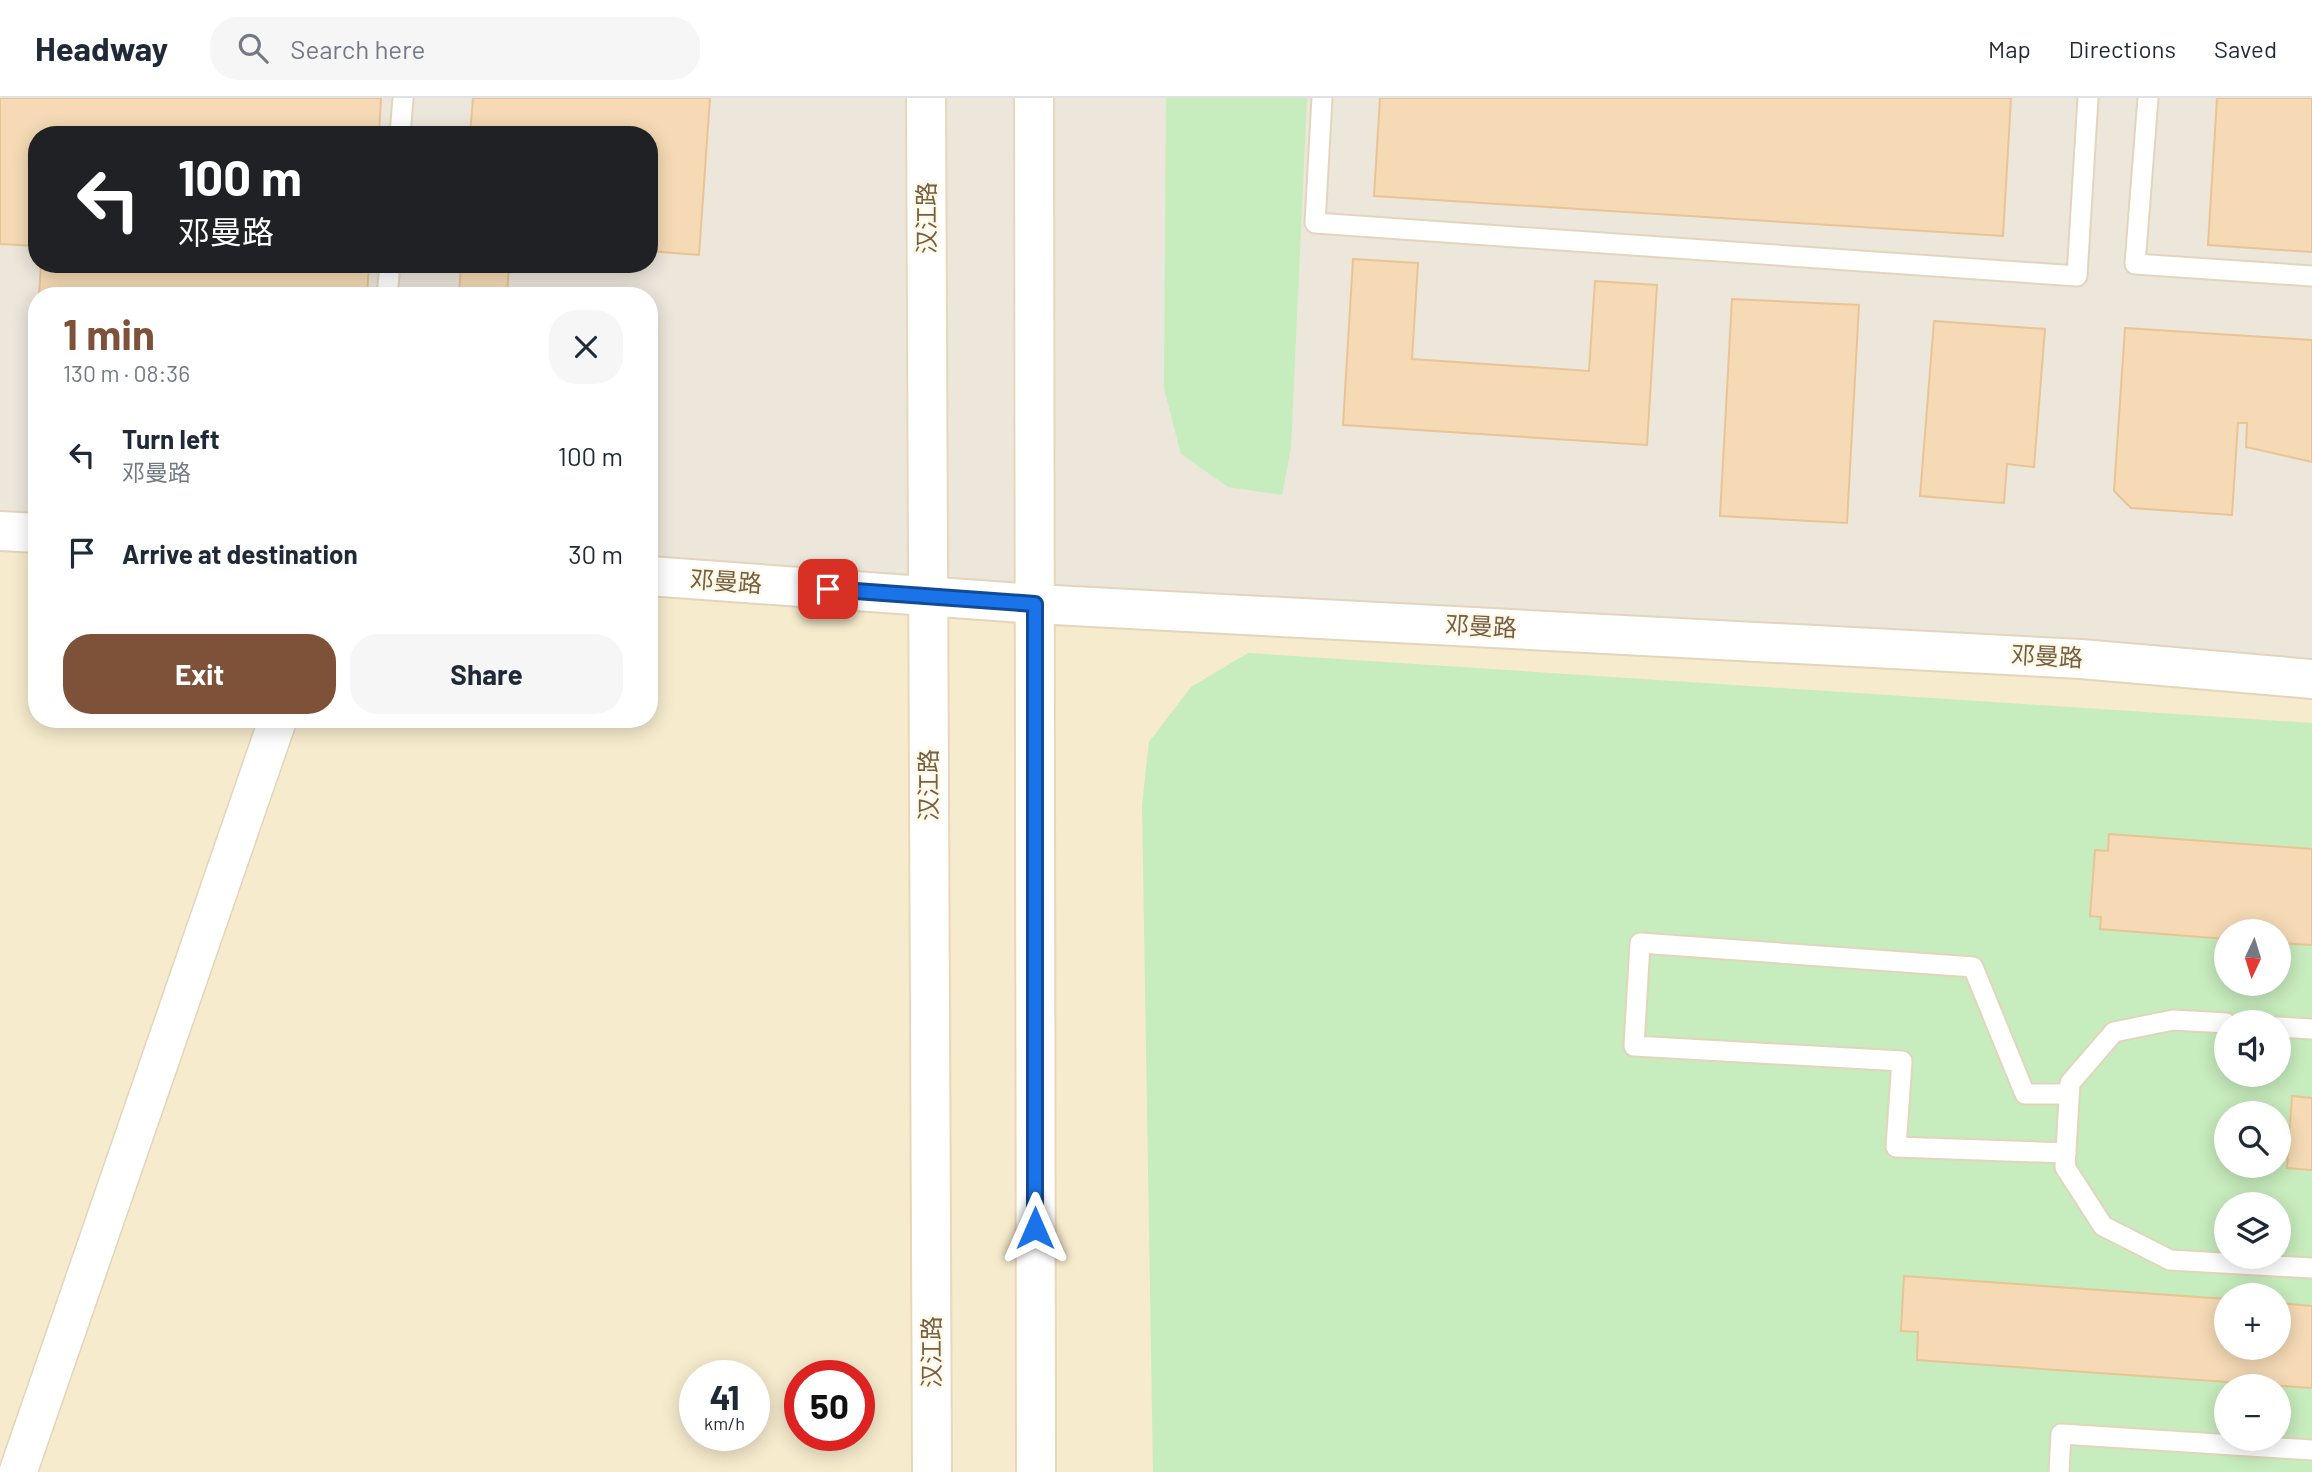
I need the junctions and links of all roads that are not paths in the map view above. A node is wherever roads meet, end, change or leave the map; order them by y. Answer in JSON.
{"nodes":[{"id":1,"x":404,"y":98,"type":"edge"},
{"id":2,"x":926,"y":98,"type":"edge"},
{"id":3,"x":1034,"y":98,"type":"edge"},
{"id":4,"x":1322,"y":98,"type":"edge"},
{"id":5,"x":2088,"y":98,"type":"edge"},
{"id":6,"x":2148,"y":98,"type":"edge"},
{"id":7,"x":401,"y":126,"type":"edge"},
{"id":8,"x":2312,"y":276,"type":"edge"},
{"id":9,"x":0,"y":531,"type":"edge"},
{"id":10,"x":28,"y":533,"type":"edge"},
{"id":11,"x":658,"y":577,"type":"edge"},
{"id":12,"x":929,"y":596,"type":"junction"},
{"id":13,"x":1035,"y":604,"type":"junction"},
{"id":14,"x":2312,"y":679,"type":"edge"},
{"id":15,"x":275,"y":728,"type":"edge"},
{"id":16,"x":2214,"y":1022,"type":"edge"},
{"id":17,"x":2291,"y":1028,"type":"edge"},
{"id":18,"x":2312,"y":1029,"type":"edge"},
{"id":19,"x":2069,"y":1094,"type":"junction"},
{"id":20,"x":2066,"y":1153,"type":"junction"},
{"id":21,"x":2312,"y":1268,"type":"edge"},
{"id":22,"x":2312,"y":1450,"type":"edge"},
{"id":23,"x":18,"y":1472,"type":"edge"},
{"id":24,"x":932,"y":1472,"type":"edge"},
{"id":25,"x":1036,"y":1472,"type":"edge"},
{"id":26,"x":2059,"y":1472,"type":"edge"}],
"edges":[{"from":1,"to":7,"type":"lane"},
{"from":2,"to":12,"type":"main road","name":"汉江路"},
{"from":3,"to":13,"type":"main road"},
{"from":4,"to":5,"type":"lane"},
{"from":6,"to":8,"type":"lane"},
{"from":9,"to":10,"type":"main road"},
{"from":11,"to":12,"type":"main road","name":"邓曼路"},
{"from":12,"to":13,"type":"main road","name":"邓曼路"},
{"from":12,"to":24,"type":"main road","name":"汉江路"},
{"from":13,"to":14,"type":"main road","name":"邓曼路"},
{"from":13,"to":25,"type":"main road"},
{"from":15,"to":23,"type":"street"},
{"from":16,"to":19,"type":"lane"},
{"from":17,"to":18,"type":"lane"},
{"from":19,"to":20,"type":"lane"},
{"from":19,"to":20,"type":"lane"},
{"from":20,"to":21,"type":"lane"},
{"from":22,"to":26,"type":"lane"}]}
